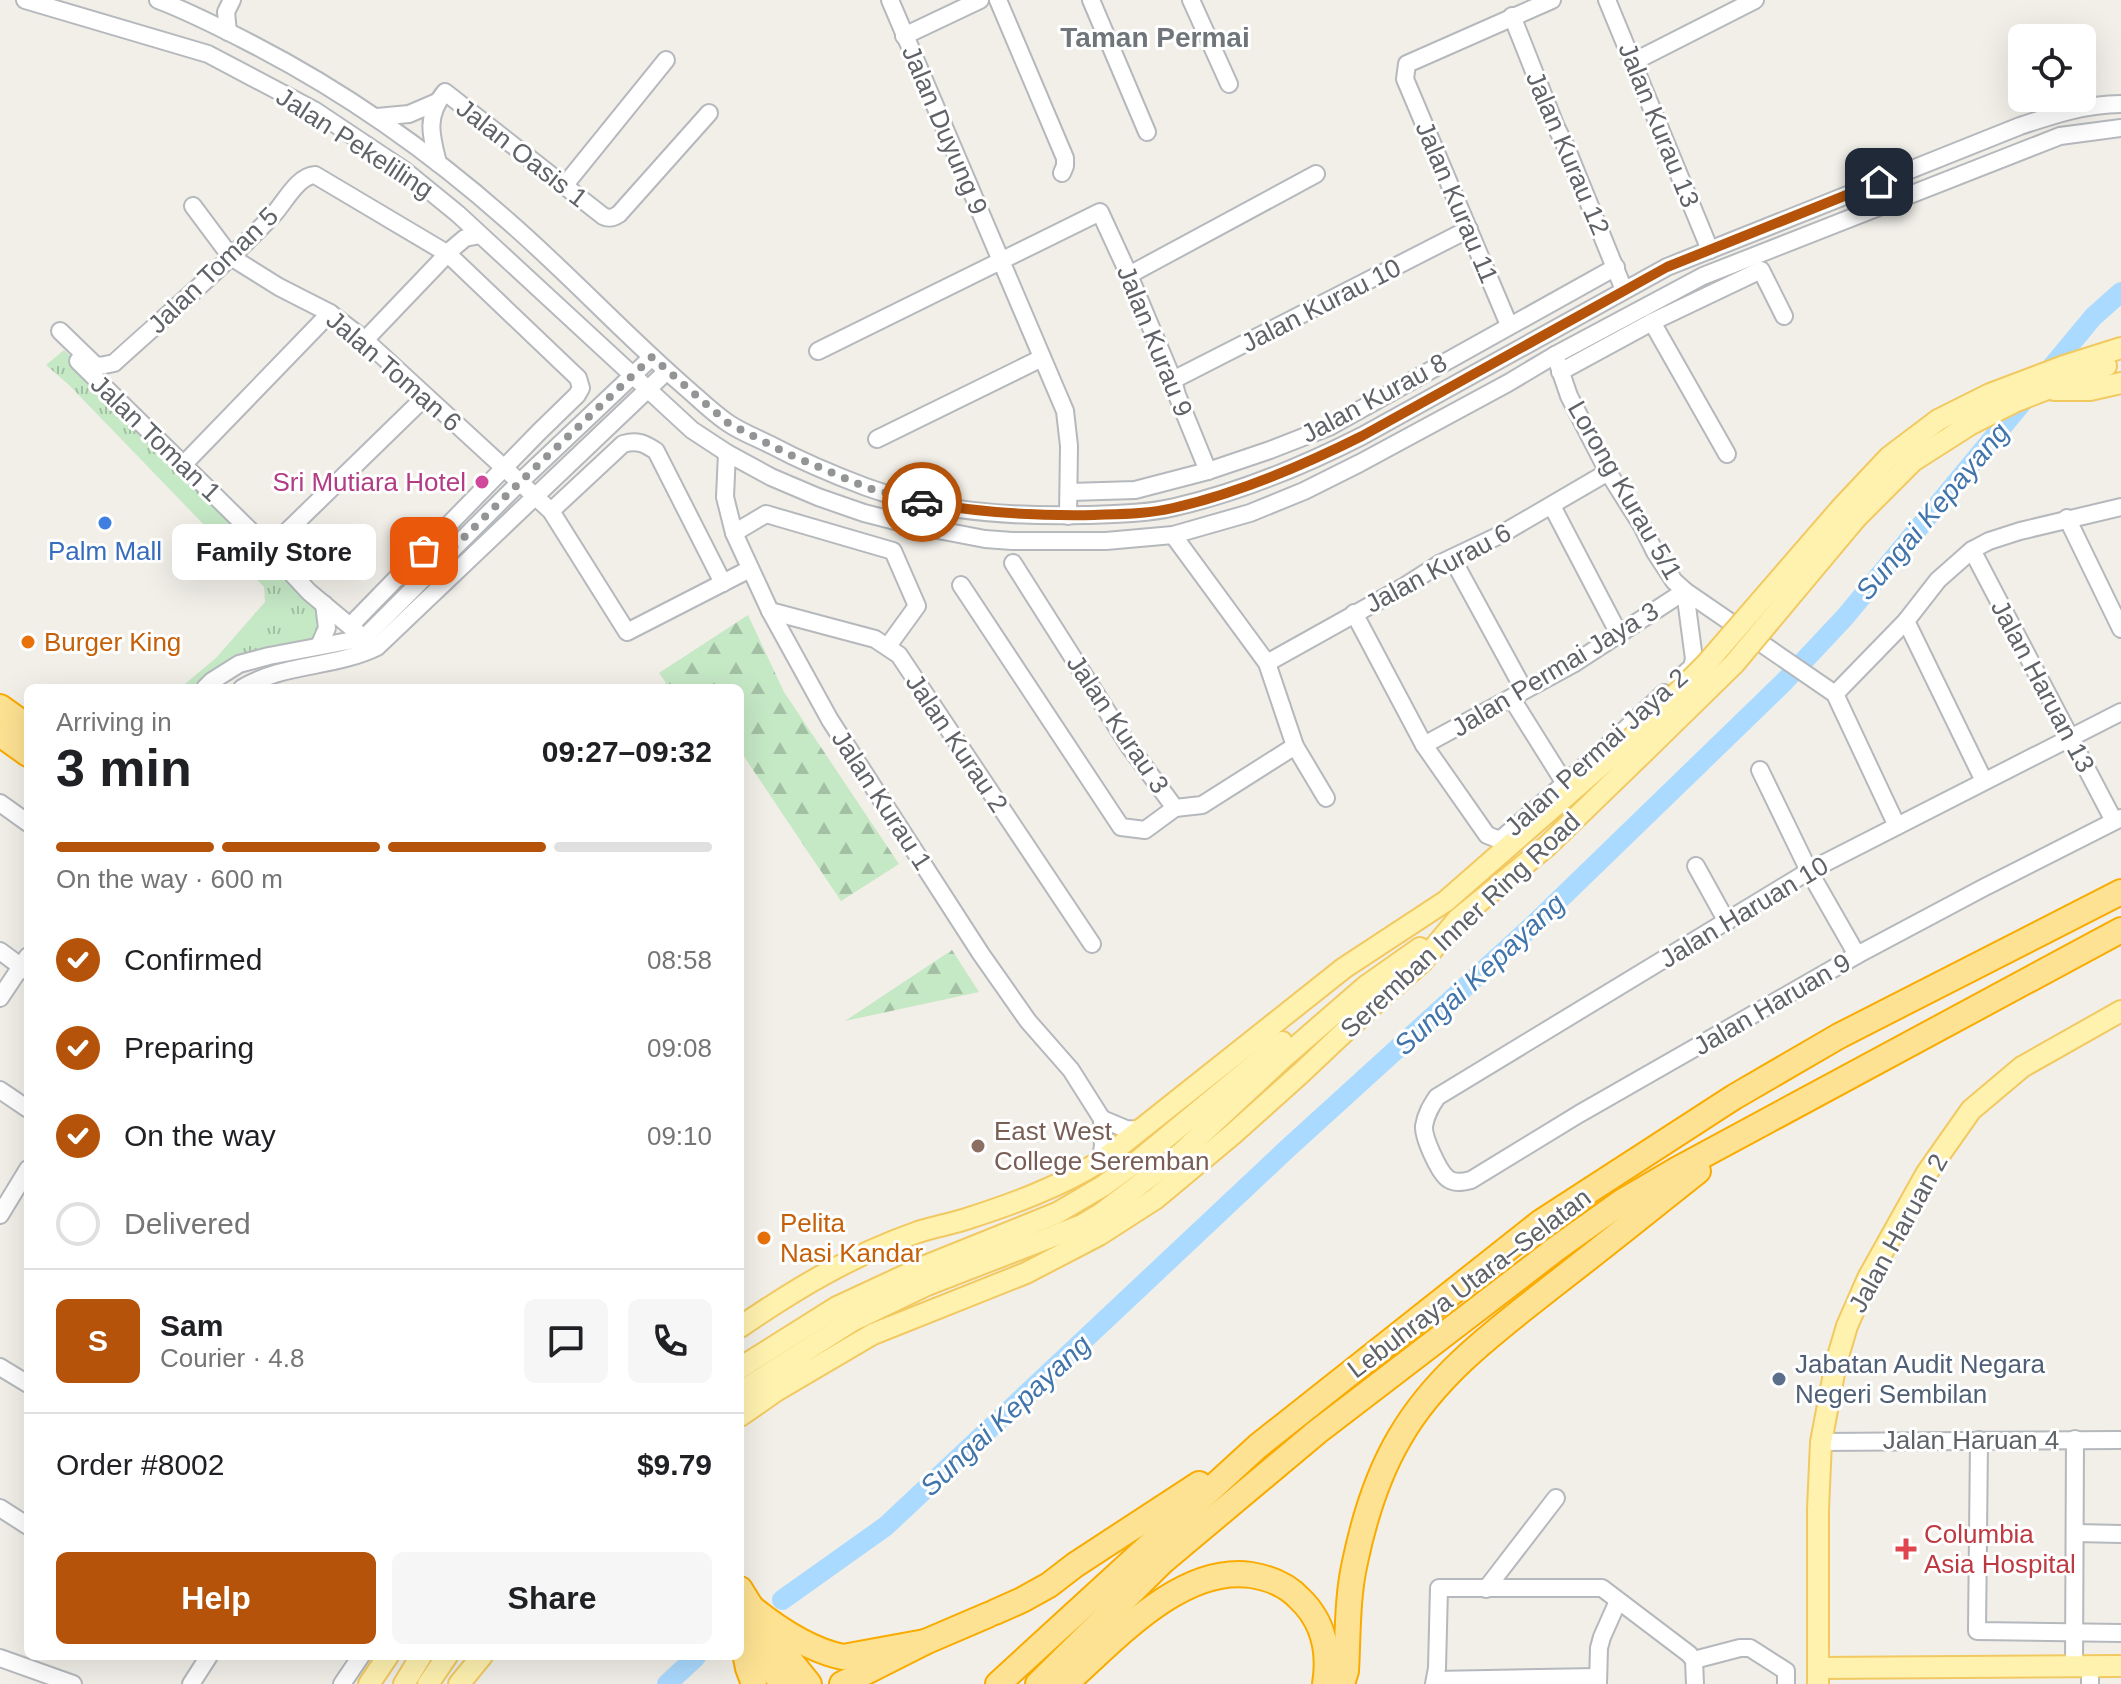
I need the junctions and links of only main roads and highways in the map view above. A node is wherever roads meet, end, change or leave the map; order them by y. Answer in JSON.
{"nodes":[{"id":1,"x":2112,"y":358,"type":"edge"},
{"id":2,"x":2121,"y":383,"type":"edge"},
{"id":3,"x":2043,"y":390,"type":"junction"},
{"id":4,"x":0,"y":707,"type":"edge"},
{"id":5,"x":24,"y":724,"type":"edge"},
{"id":6,"x":0,"y":734,"type":"edge"},
{"id":7,"x":24,"y":751,"type":"edge"},
{"id":8,"x":2121,"y":892,"type":"edge"},
{"id":9,"x":1446,"y":901,"type":"junction"},
{"id":10,"x":1458,"y":919,"type":"junction"},
{"id":11,"x":2121,"y":930,"type":"edge"},
{"id":12,"x":2121,"y":1011,"type":"edge"},
{"id":13,"x":1753,"y":1128,"type":"junction"},
{"id":14,"x":976,"y":1256,"type":"junction"},
{"id":15,"x":744,"y":1324,"type":"edge"},
{"id":16,"x":744,"y":1365,"type":"edge"},
{"id":17,"x":744,"y":1389,"type":"edge"},
{"id":18,"x":744,"y":1413,"type":"edge"},
{"id":19,"x":1258,"y":1446,"type":"junction"},
{"id":20,"x":748,"y":1619,"type":"edge"},
{"id":21,"x":925,"y":1642,"type":"junction"},
{"id":22,"x":385,"y":1660,"type":"edge"},
{"id":23,"x":419,"y":1660,"type":"edge"},
{"id":24,"x":444,"y":1660,"type":"edge"},
{"id":25,"x":479,"y":1660,"type":"edge"},
{"id":26,"x":2116,"y":1672,"type":"edge"},
{"id":27,"x":2083,"y":1673,"type":"edge"},
{"id":28,"x":1818,"y":1676,"type":"edge"},
{"id":29,"x":369,"y":1684,"type":"edge"},
{"id":30,"x":404,"y":1684,"type":"edge"},
{"id":31,"x":428,"y":1684,"type":"edge"},
{"id":32,"x":459,"y":1684,"type":"edge"},
{"id":33,"x":754,"y":1684,"type":"edge"},
{"id":34,"x":783,"y":1684,"type":"edge"},
{"id":35,"x":809,"y":1684,"type":"edge"},
{"id":36,"x":842,"y":1684,"type":"edge"},
{"id":37,"x":998,"y":1684,"type":"edge"},
{"id":38,"x":1038,"y":1684,"type":"edge"},
{"id":39,"x":1065,"y":1684,"type":"edge"},
{"id":40,"x":1325,"y":1684,"type":"edge"},
{"id":41,"x":1342,"y":1684,"type":"edge"}],
"edges":[{"from":1,"to":3,"type":"main road","name":"Seremban Inner Ring Road"},
{"from":1,"to":9,"type":"main road","name":"Seremban Inner Ring Road","bridge":true},
{"from":2,"to":3,"type":"main road"},
{"from":3,"to":10,"type":"main road","name":"Seremban Inner Ring Road","bridge":true},
{"from":4,"to":5,"type":"highway"},
{"from":6,"to":7,"type":"highway"},
{"from":8,"to":19,"type":"highway","name":"Lebuhraya Utara–Selatan"},
{"from":9,"to":14,"type":"main road"},
{"from":9,"to":15,"type":"main road","name":"Seremban Inner Ring Road"},
{"from":10,"to":14,"type":"main road"},
{"from":10,"to":18,"type":"main road","name":"Seremban Inner Ring Road"},
{"from":11,"to":13,"type":"highway","name":"Lebuhraya Utara–Selatan"},
{"from":12,"to":28,"type":"main road","name":"Jalan Haruan 2"},
{"from":13,"to":38,"type":"highway","name":"Lebuhraya Utara–Selatan"},
{"from":13,"to":41,"type":"highway"},
{"from":14,"to":16,"type":"main road"},
{"from":14,"to":17,"type":"main road"},
{"from":19,"to":21,"type":"highway"},
{"from":19,"to":37,"type":"highway","name":"Lebuhraya Utara–Selatan"},
{"from":20,"to":21,"type":"highway"},
{"from":20,"to":33,"type":"highway"},
{"from":20,"to":34,"type":"highway"},
{"from":20,"to":35,"type":"highway"},
{"from":21,"to":36,"type":"highway"},
{"from":22,"to":29,"type":"main road"},
{"from":23,"to":30,"type":"main road"},
{"from":24,"to":31,"type":"main road"},
{"from":25,"to":32,"type":"main road"},
{"from":26,"to":27,"type":"main road"},
{"from":27,"to":28,"type":"main road"},
{"from":39,"to":40,"type":"highway"}]}
